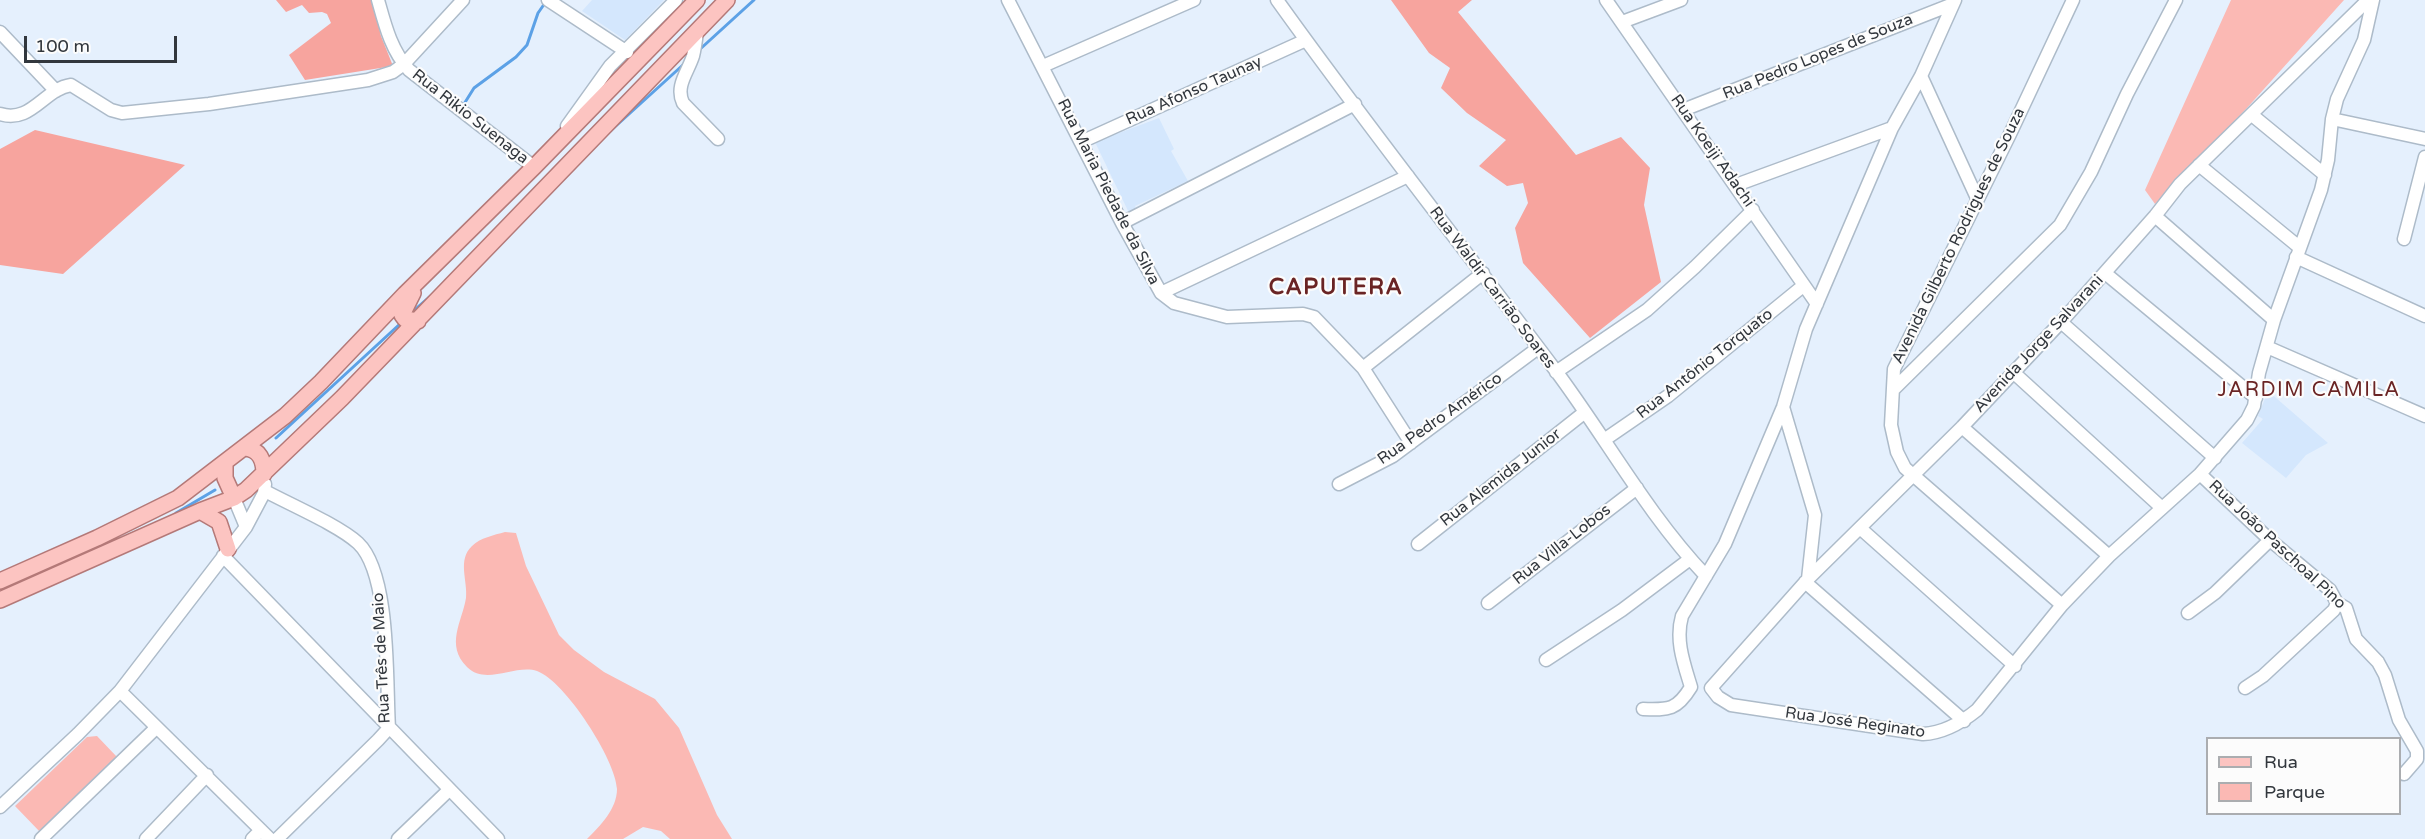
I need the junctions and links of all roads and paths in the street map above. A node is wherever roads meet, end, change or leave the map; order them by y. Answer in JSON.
{"nodes":[{"id":1,"x":378,"y":0,"type":"edge"},
{"id":2,"x":463,"y":0,"type":"edge"},
{"id":3,"x":548,"y":0,"type":"edge"},
{"id":4,"x":676,"y":0,"type":"edge"},
{"id":5,"x":697,"y":0,"type":"edge"},
{"id":6,"x":727,"y":0,"type":"edge"},
{"id":7,"x":1008,"y":0,"type":"edge"},
{"id":8,"x":1194,"y":0,"type":"edge"},
{"id":9,"x":1277,"y":0,"type":"edge"},
{"id":10,"x":1606,"y":0,"type":"edge"},
{"id":11,"x":1680,"y":0,"type":"edge"},
{"id":12,"x":2073,"y":0,"type":"edge"},
{"id":13,"x":2176,"y":0,"type":"edge"},
{"id":14,"x":2368,"y":0,"type":"edge"},
{"id":15,"x":2373,"y":0,"type":"edge"},
{"id":16,"x":1954,"y":2,"type":"edge"},
{"id":17,"x":1622,"y":22,"type":"junction"},
{"id":18,"x":0,"y":32,"type":"edge"},
{"id":19,"x":697,"y":32,"type":"junction"},
{"id":20,"x":1306,"y":40,"type":"junction"},
{"id":21,"x":627,"y":52,"type":"junction"},
{"id":22,"x":404,"y":64,"type":"junction"},
{"id":23,"x":1043,"y":66,"type":"junction"},
{"id":24,"x":1921,"y":76,"type":"junction"},
{"id":25,"x":56,"y":91,"type":"junction"},
{"id":26,"x":1355,"y":104,"type":"junction"},
{"id":27,"x":1683,"y":110,"type":"junction"},
{"id":28,"x":0,"y":114,"type":"edge"},
{"id":29,"x":2252,"y":115,"type":"junction"},
{"id":30,"x":2332,"y":118,"type":"junction"},
{"id":31,"x":1892,"y":128,"type":"junction"},
{"id":32,"x":718,"y":139,"type":"dead end"},
{"id":33,"x":2425,"y":139,"type":"edge"},
{"id":34,"x":1081,"y":142,"type":"junction"},
{"id":35,"x":553,"y":147,"type":"junction"},
{"id":36,"x":2425,"y":157,"type":"edge"},
{"id":37,"x":2199,"y":165,"type":"junction"},
{"id":38,"x":534,"y":167,"type":"junction"},
{"id":39,"x":2325,"y":175,"type":"junction"},
{"id":40,"x":1408,"y":176,"type":"junction"},
{"id":41,"x":1736,"y":185,"type":"junction"},
{"id":42,"x":1977,"y":198,"type":"junction"},
{"id":43,"x":1753,"y":210,"type":"junction"},
{"id":44,"x":2155,"y":216,"type":"junction"},
{"id":45,"x":1122,"y":223,"type":"junction"},
{"id":46,"x":2404,"y":239,"type":"dead end"},
{"id":47,"x":2297,"y":252,"type":"junction"},
{"id":48,"x":428,"y":271,"type":"junction"},
{"id":49,"x":1483,"y":273,"type":"junction"},
{"id":50,"x":2105,"y":273,"type":"junction"},
{"id":51,"x":1803,"y":286,"type":"junction"},
{"id":52,"x":1161,"y":293,"type":"junction"},
{"id":53,"x":1817,"y":304,"type":"junction"},
{"id":54,"x":2425,"y":316,"type":"edge"},
{"id":55,"x":2274,"y":320,"type":"junction"},
{"id":56,"x":418,"y":321,"type":"junction"},
{"id":57,"x":2061,"y":322,"type":"junction"},
{"id":58,"x":2267,"y":347,"type":"junction"},
{"id":59,"x":1538,"y":348,"type":"junction"},
{"id":60,"x":1363,"y":368,"type":"junction"},
{"id":61,"x":1556,"y":372,"type":"junction"},
{"id":62,"x":2013,"y":372,"type":"junction"},
{"id":63,"x":1894,"y":389,"type":"junction"},
{"id":64,"x":2256,"y":398,"type":"junction"},
{"id":65,"x":1783,"y":407,"type":"junction"},
{"id":66,"x":1585,"y":412,"type":"junction"},
{"id":67,"x":2425,"y":417,"type":"edge"},
{"id":68,"x":1962,"y":427,"type":"junction"},
{"id":69,"x":1605,"y":440,"type":"junction"},
{"id":70,"x":1411,"y":443,"type":"junction"},
{"id":71,"x":245,"y":448,"type":"junction"},
{"id":72,"x":2215,"y":458,"type":"junction"},
{"id":73,"x":225,"y":462,"type":"junction"},
{"id":74,"x":264,"y":474,"type":"junction"},
{"id":75,"x":2200,"y":474,"type":"junction"},
{"id":76,"x":1912,"y":476,"type":"junction"},
{"id":77,"x":1339,"y":484,"type":"dead end"},
{"id":78,"x":1637,"y":488,"type":"junction"},
{"id":79,"x":265,"y":491,"type":"junction"},
{"id":80,"x":234,"y":498,"type":"junction"},
{"id":81,"x":2162,"y":508,"type":"junction"},
{"id":82,"x":200,"y":511,"type":"junction"},
{"id":83,"x":246,"y":527,"type":"junction"},
{"id":84,"x":1860,"y":528,"type":"junction"},
{"id":85,"x":2270,"y":540,"type":"junction"},
{"id":86,"x":1418,"y":544,"type":"dead end"},
{"id":87,"x":226,"y":552,"type":"junction"},
{"id":88,"x":2109,"y":556,"type":"junction"},
{"id":89,"x":1690,"y":559,"type":"junction"},
{"id":90,"x":1706,"y":576,"type":"junction"},
{"id":91,"x":1807,"y":580,"type":"junction"},
{"id":92,"x":0,"y":581,"type":"edge"},
{"id":93,"x":0,"y":600,"type":"edge"},
{"id":94,"x":1488,"y":603,"type":"dead end"},
{"id":95,"x":2337,"y":603,"type":"junction"},
{"id":96,"x":2062,"y":605,"type":"junction"},
{"id":97,"x":2188,"y":613,"type":"dead end"},
{"id":98,"x":1546,"y":660,"type":"dead end"},
{"id":99,"x":2015,"y":666,"type":"junction"},
{"id":100,"x":1691,"y":687,"type":"junction"},
{"id":101,"x":1711,"y":688,"type":"junction"},
{"id":102,"x":2245,"y":688,"type":"dead end"},
{"id":103,"x":120,"y":691,"type":"junction"},
{"id":104,"x":1643,"y":709,"type":"dead end"},
{"id":105,"x":1964,"y":721,"type":"junction"},
{"id":106,"x":156,"y":728,"type":"junction"},
{"id":107,"x":388,"y":728,"type":"junction"},
{"id":108,"x":2404,"y":774,"type":"dead end"},
{"id":109,"x":207,"y":775,"type":"junction"},
{"id":110,"x":449,"y":790,"type":"junction"},
{"id":111,"x":0,"y":807,"type":"edge"},
{"id":112,"x":261,"y":836,"type":"edge"},
{"id":113,"x":41,"y":839,"type":"edge"},
{"id":114,"x":146,"y":839,"type":"edge"},
{"id":115,"x":277,"y":839,"type":"edge"},
{"id":116,"x":398,"y":839,"type":"edge"},
{"id":117,"x":498,"y":839,"type":"edge"}],
"edges":[{"from":1,"to":22,"type":"street","name":"Rua Rikio Suenaga"},
{"from":2,"to":22,"type":"street"},
{"from":3,"to":21,"type":"street"},
{"from":4,"to":21,"type":"street"},
{"from":5,"to":35,"type":"main road"},
{"from":6,"to":19,"type":"main road"},
{"from":7,"to":23,"type":"street","name":"Rua Maria Piedade da Silva"},
{"from":8,"to":23,"type":"street"},
{"from":9,"to":20,"type":"street","name":"Rua Waldir Carrião Soares"},
{"from":10,"to":17,"type":"street","name":"Rua Koeiji Adachi"},
{"from":11,"to":17,"type":"street"},
{"from":12,"to":42,"type":"street","name":"Avenida Gilberto Rodrigues de Souza"},
{"from":13,"to":63,"type":"street"},
{"from":14,"to":29,"type":"street","name":"Avenida Jorge Salvarani"},
{"from":15,"to":30,"type":"street","name":"Rua José Reginato"},
{"from":16,"to":24,"type":"street"},
{"from":16,"to":27,"type":"street","name":"Rua Pedro Lopes de Souza"},
{"from":17,"to":27,"type":"street","name":"Rua Koeiji Adachi"},
{"from":18,"to":25,"type":"street"},
{"from":19,"to":32,"type":"street"},
{"from":19,"to":56,"type":"main road"},
{"from":20,"to":26,"type":"street","name":"Rua Waldir Carrião Soares"},
{"from":20,"to":34,"type":"street","name":"Rua Afonso Taunay"},
{"from":21,"to":35,"type":"street"},
{"from":22,"to":25,"type":"street"},
{"from":22,"to":38,"type":"street","name":"Rua Rikio Suenaga"},
{"from":23,"to":34,"type":"street","name":"Rua Maria Piedade da Silva"},
{"from":24,"to":31,"type":"street"},
{"from":24,"to":42,"type":"street"},
{"from":25,"to":28,"type":"street"},
{"from":26,"to":40,"type":"street","name":"Rua Waldir Carrião Soares"},
{"from":26,"to":45,"type":"street"},
{"from":27,"to":41,"type":"street","name":"Rua Koeiji Adachi"},
{"from":29,"to":37,"type":"street","name":"Avenida Jorge Salvarani"},
{"from":29,"to":39,"type":"street"},
{"from":30,"to":33,"type":"street"},
{"from":30,"to":39,"type":"street","name":"Rua José Reginato"},
{"from":31,"to":41,"type":"street"},
{"from":31,"to":53,"type":"street"},
{"from":34,"to":45,"type":"street","name":"Rua Maria Piedade da Silva"},
{"from":35,"to":38,"type":"main road"},
{"from":36,"to":46,"type":"street"},
{"from":37,"to":44,"type":"street","name":"Avenida Jorge Salvarani"},
{"from":37,"to":47,"type":"street"},
{"from":38,"to":48,"type":"main road"},
{"from":39,"to":47,"type":"street","name":"Rua José Reginato"},
{"from":40,"to":49,"type":"street","name":"Rua Waldir Carrião Soares"},
{"from":40,"to":52,"type":"street"},
{"from":41,"to":43,"type":"street","name":"Rua Koeiji Adachi"},
{"from":42,"to":63,"type":"street","name":"Avenida Gilberto Rodrigues de Souza"},
{"from":43,"to":51,"type":"street","name":"Rua Koeiji Adachi"},
{"from":43,"to":61,"type":"street"},
{"from":44,"to":50,"type":"street","name":"Avenida Jorge Salvarani"},
{"from":44,"to":55,"type":"street"},
{"from":45,"to":52,"type":"street","name":"Rua Maria Piedade da Silva"},
{"from":47,"to":54,"type":"street"},
{"from":47,"to":55,"type":"street","name":"Rua José Reginato"},
{"from":48,"to":56,"type":"main road"},
{"from":48,"to":71,"type":"main road"},
{"from":49,"to":59,"type":"street","name":"Rua Waldir Carrião Soares"},
{"from":49,"to":60,"type":"street"},
{"from":50,"to":57,"type":"street","name":"Avenida Jorge Salvarani"},
{"from":50,"to":64,"type":"street"},
{"from":51,"to":53,"type":"street","name":"Rua Koeiji Adachi"},
{"from":51,"to":69,"type":"street","name":"Rua Antônio Torquato"},
{"from":52,"to":60,"type":"street","name":"Rua Maria Piedade da Silva"},
{"from":53,"to":65,"type":"street"},
{"from":55,"to":58,"type":"street","name":"Rua José Reginato"},
{"from":56,"to":74,"type":"main road"},
{"from":57,"to":62,"type":"street","name":"Avenida Jorge Salvarani"},
{"from":57,"to":72,"type":"street"},
{"from":58,"to":64,"type":"street","name":"Rua José Reginato"},
{"from":58,"to":67,"type":"street"},
{"from":59,"to":61,"type":"street","name":"Rua Waldir Carrião Soares"},
{"from":59,"to":70,"type":"street","name":"Rua Pedro Américo"},
{"from":60,"to":70,"type":"street","name":"Rua Maria Piedade da Silva"},
{"from":61,"to":66,"type":"street","name":"Rua Waldir Carrião Soares"},
{"from":62,"to":68,"type":"street","name":"Avenida Jorge Salvarani"},
{"from":62,"to":81,"type":"street"},
{"from":63,"to":76,"type":"street","name":"Avenida Gilberto Rodrigues de Souza"},
{"from":64,"to":72,"type":"street","name":"Rua José Reginato"},
{"from":65,"to":90,"type":"street"},
{"from":65,"to":91,"type":"street"},
{"from":66,"to":69,"type":"street","name":"Rua Waldir Carrião Soares"},
{"from":66,"to":86,"type":"street","name":"Rua Alemida Junior"},
{"from":68,"to":76,"type":"street","name":"Avenida Jorge Salvarani"},
{"from":68,"to":88,"type":"street"},
{"from":69,"to":78,"type":"street","name":"Rua Waldir Carrião Soares"},
{"from":70,"to":77,"type":"street","name":"Rua Pedro Américo"},
{"from":71,"to":73,"type":"main road"},
{"from":71,"to":74,"type":"main road"},
{"from":72,"to":75,"type":"street","name":"Rua José Reginato"},
{"from":73,"to":80,"type":"main road"},
{"from":73,"to":92,"type":"main road"},
{"from":74,"to":79,"type":"street"},
{"from":74,"to":80,"type":"main road"},
{"from":75,"to":81,"type":"street","name":"Rua José Reginato"},
{"from":75,"to":85,"type":"street","name":"Rua João Paschoal Pino"},
{"from":76,"to":84,"type":"street","name":"Avenida Jorge Salvarani"},
{"from":76,"to":96,"type":"street","name":"Avenida Gilberto Rodrigues de Souza"},
{"from":78,"to":89,"type":"street","name":"Rua Waldir Carrião Soares"},
{"from":78,"to":94,"type":"street","name":"Rua Villa-Lobos"},
{"from":79,"to":83,"type":"street"},
{"from":79,"to":107,"type":"street","name":"Rua Três de Maio"},
{"from":80,"to":82,"type":"main road"},
{"from":80,"to":83,"type":"street"},
{"from":81,"to":88,"type":"street","name":"Rua José Reginato"},
{"from":82,"to":87,"type":"main road"},
{"from":82,"to":93,"type":"main road"},
{"from":83,"to":87,"type":"street"},
{"from":84,"to":91,"type":"street","name":"Avenida Jorge Salvarani"},
{"from":84,"to":99,"type":"street"},
{"from":85,"to":95,"type":"street","name":"Rua João Paschoal Pino"},
{"from":85,"to":97,"type":"street"},
{"from":87,"to":103,"type":"street"},
{"from":87,"to":107,"type":"street"},
{"from":88,"to":96,"type":"street","name":"Rua José Reginato"},
{"from":89,"to":90,"type":"street","name":"Rua Waldir Carrião Soares"},
{"from":89,"to":98,"type":"street"},
{"from":90,"to":100,"type":"street"},
{"from":91,"to":101,"type":"street","name":"Avenida Jorge Salvarani"},
{"from":91,"to":105,"type":"street"},
{"from":95,"to":102,"type":"street"},
{"from":95,"to":108,"type":"street","name":"Rua João Paschoal Pino"},
{"from":96,"to":99,"type":"street","name":"Rua José Reginato"},
{"from":99,"to":105,"type":"street","name":"Rua José Reginato"},
{"from":100,"to":101,"type":"street"},
{"from":100,"to":104,"type":"street"},
{"from":101,"to":105,"type":"street","name":"Rua José Reginato"},
{"from":103,"to":106,"type":"street"},
{"from":103,"to":111,"type":"street"},
{"from":106,"to":109,"type":"street"},
{"from":106,"to":113,"type":"street"},
{"from":107,"to":110,"type":"street"},
{"from":107,"to":115,"type":"street","name":"Rua Três de Maio"},
{"from":109,"to":112,"type":"street"},
{"from":109,"to":114,"type":"street"},
{"from":110,"to":116,"type":"street"},
{"from":110,"to":117,"type":"street"}]}
